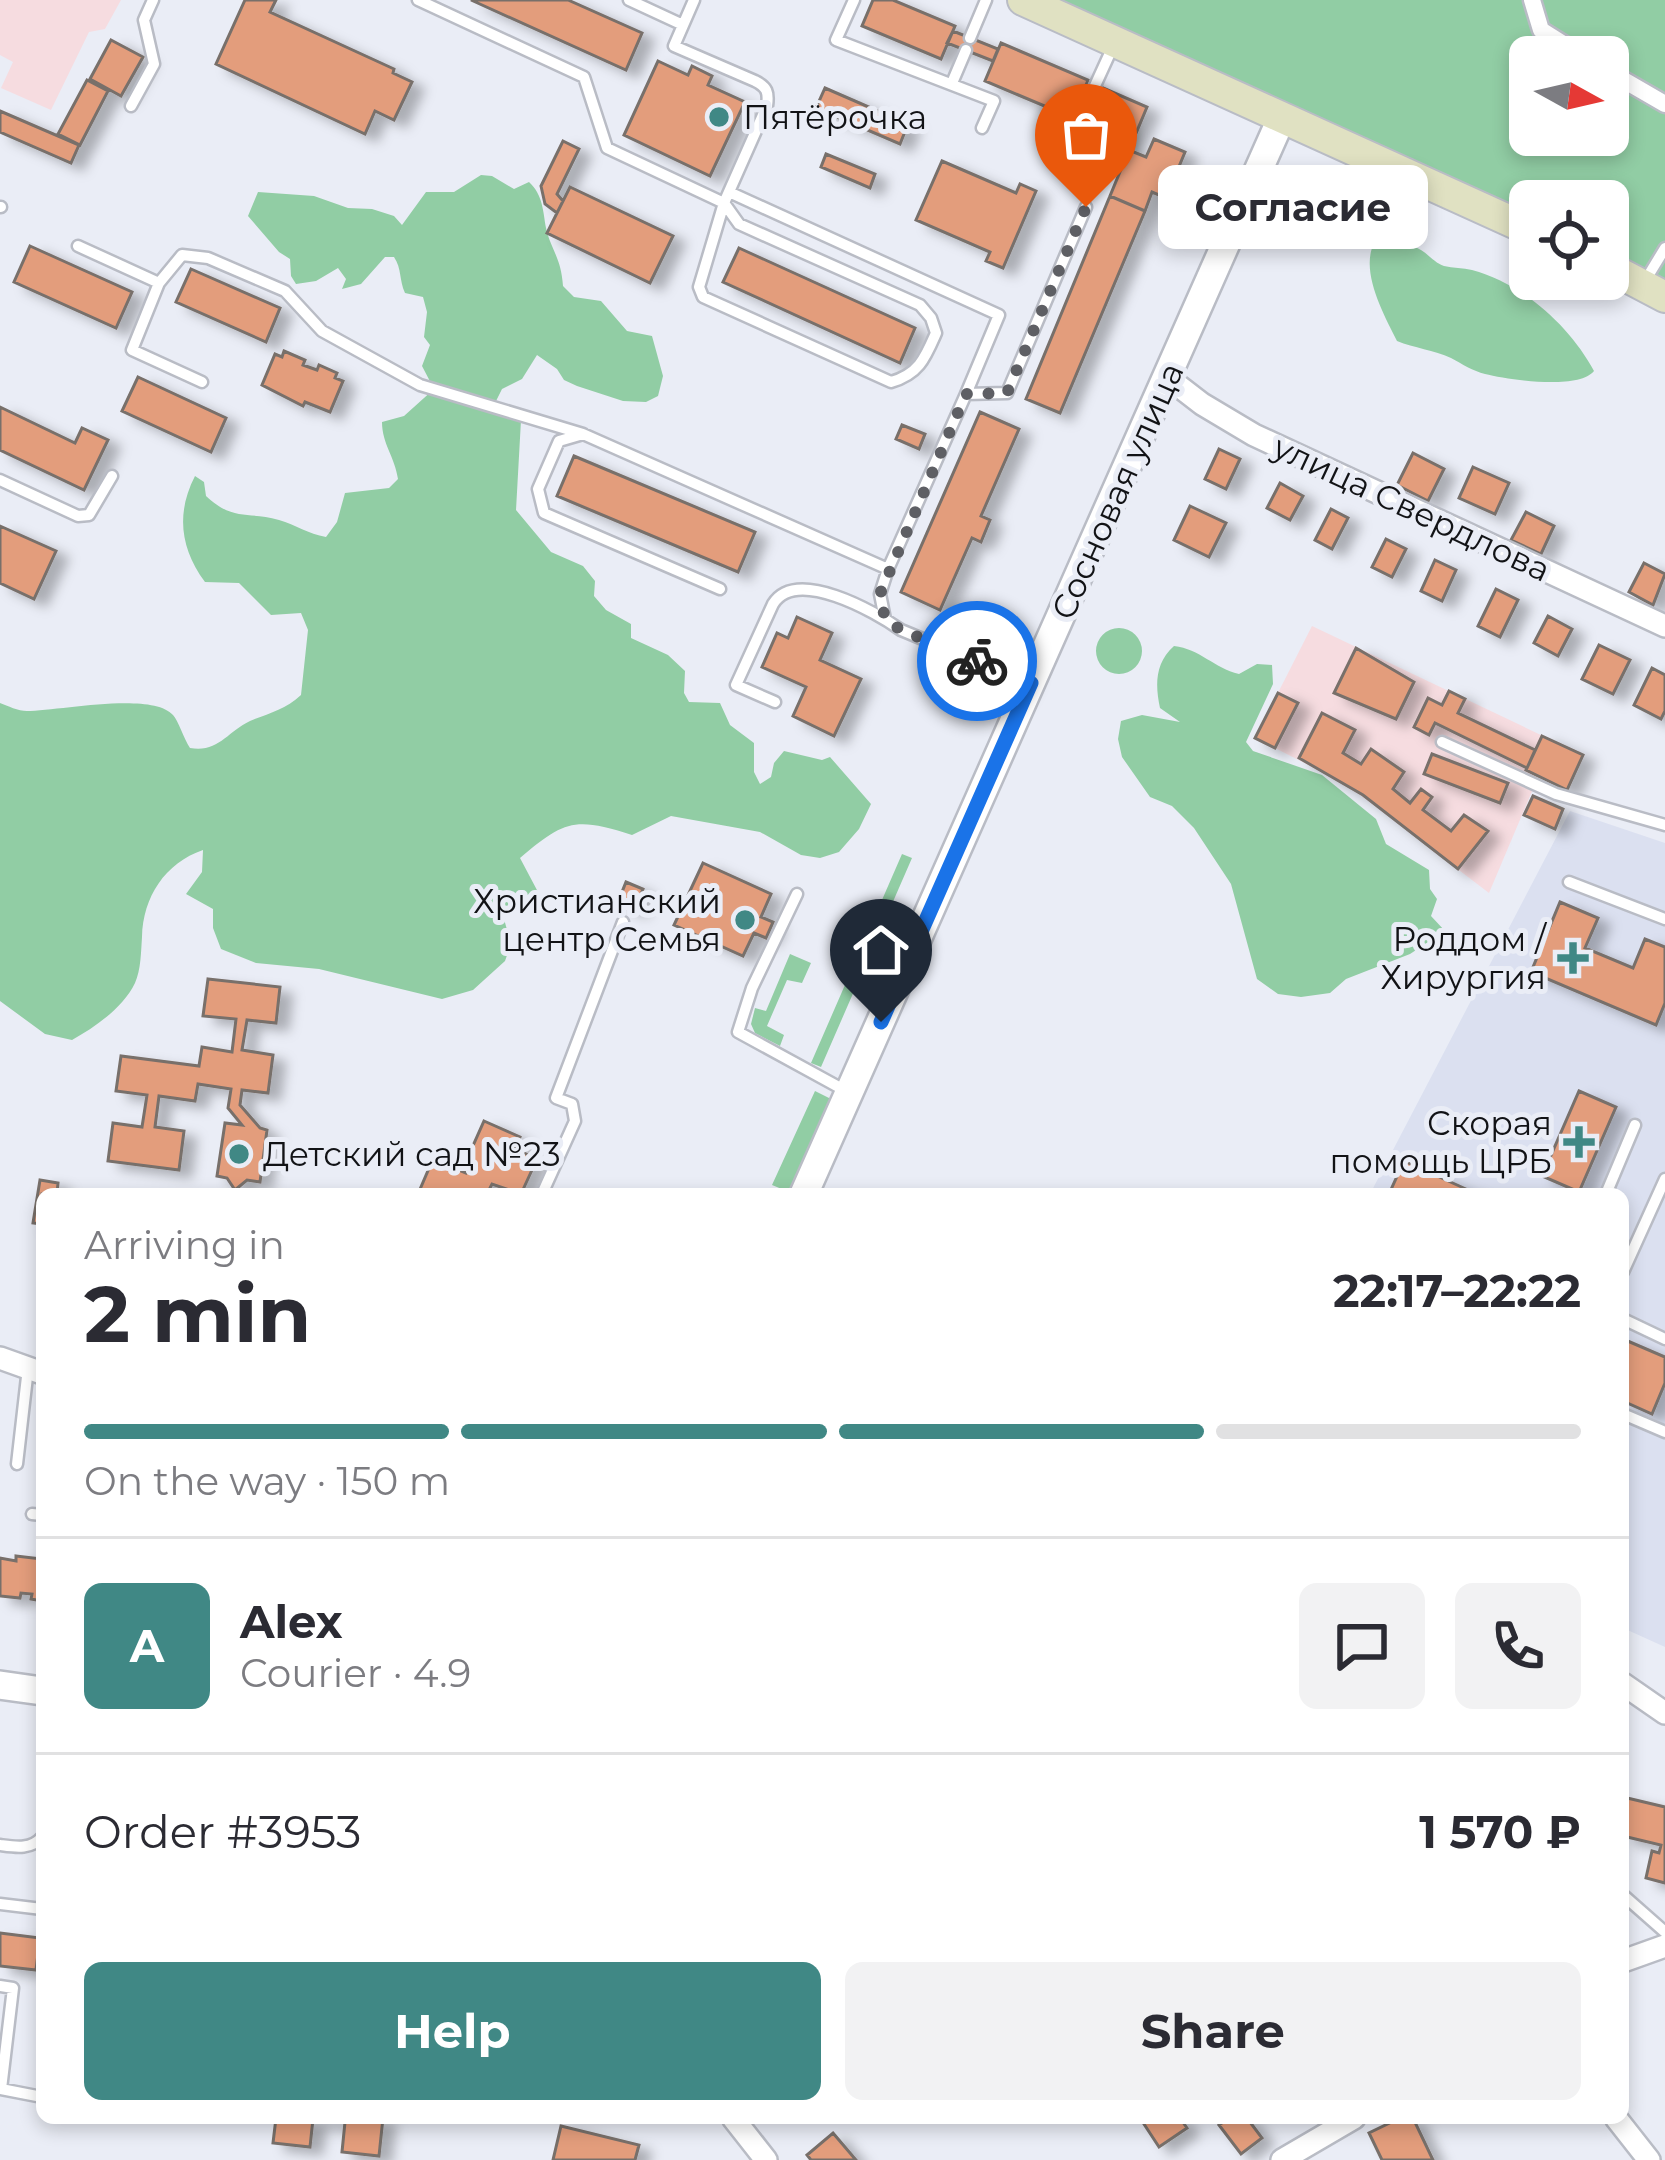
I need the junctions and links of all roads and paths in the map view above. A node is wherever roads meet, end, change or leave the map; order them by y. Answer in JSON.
{"nodes":[{"id":1,"x":153,"y":0,"type":"edge"},
{"id":2,"x":418,"y":0,"type":"edge"},
{"id":3,"x":629,"y":0,"type":"edge"},
{"id":4,"x":694,"y":0,"type":"edge"},
{"id":5,"x":854,"y":0,"type":"edge"},
{"id":6,"x":986,"y":0,"type":"edge"},
{"id":7,"x":1023,"y":0,"type":"edge"},
{"id":8,"x":1532,"y":0,"type":"edge"},
{"id":9,"x":683,"y":25,"type":"junction"},
{"id":10,"x":1552,"y":36,"type":"edge"},
{"id":11,"x":1116,"y":41,"type":"junction"},
{"id":12,"x":952,"y":83,"type":"junction"},
{"id":13,"x":1629,"y":83,"type":"edge"},
{"id":14,"x":1665,"y":104,"type":"edge"},
{"id":15,"x":130,"y":106,"type":"dead end"},
{"id":16,"x":1082,"y":115,"type":"dead end"},
{"id":17,"x":1282,"y":117,"type":"junction"},
{"id":18,"x":982,"y":128,"type":"dead end"},
{"id":19,"x":727,"y":197,"type":"junction"},
{"id":20,"x":1086,"y":207,"type":"dead end"},
{"id":21,"x":1509,"y":220,"type":"edge"},
{"id":22,"x":78,"y":246,"type":"dead end"},
{"id":23,"x":1665,"y":248,"type":"edge"},
{"id":24,"x":158,"y":283,"type":"junction"},
{"id":25,"x":1654,"y":291,"type":"edge"},
{"id":26,"x":1167,"y":377,"type":"junction"},
{"id":27,"x":202,"y":382,"type":"dead end"},
{"id":28,"x":966,"y":394,"type":"junction"},
{"id":29,"x":583,"y":434,"type":"junction"},
{"id":30,"x":112,"y":476,"type":"dead end"},
{"id":31,"x":0,"y":481,"type":"edge"},
{"id":32,"x":888,"y":569,"type":"junction"},
{"id":33,"x":720,"y":589,"type":"dead end"},
{"id":34,"x":885,"y":619,"type":"junction"},
{"id":35,"x":1665,"y":626,"type":"edge"},
{"id":36,"x":1031,"y":683,"type":"junction"},
{"id":37,"x":775,"y":702,"type":"dead end"},
{"id":38,"x":1442,"y":742,"type":"dead end"},
{"id":39,"x":1665,"y":825,"type":"edge"},
{"id":40,"x":1569,"y":882,"type":"dead end"},
{"id":41,"x":797,"y":894,"type":"dead end"},
{"id":42,"x":1665,"y":919,"type":"edge"},
{"id":43,"x":623,"y":922,"type":"dead end"},
{"id":44,"x":849,"y":1093,"type":"junction"},
{"id":45,"x":1635,"y":1125,"type":"dead end"},
{"id":46,"x":1665,"y":1179,"type":"edge"},
{"id":47,"x":545,"y":1188,"type":"edge"},
{"id":48,"x":807,"y":1188,"type":"edge"},
{"id":49,"x":1609,"y":1188,"type":"edge"},
{"id":50,"x":1629,"y":1259,"type":"edge"},
{"id":51,"x":1629,"y":1322,"type":"edge"},
{"id":52,"x":1665,"y":1339,"type":"edge"},
{"id":53,"x":0,"y":1358,"type":"edge"},
{"id":54,"x":35,"y":1370,"type":"edge"},
{"id":55,"x":1629,"y":1417,"type":"edge"},
{"id":56,"x":1665,"y":1432,"type":"edge"},
{"id":57,"x":16,"y":1464,"type":"dead end"},
{"id":58,"x":0,"y":1685,"type":"edge"},
{"id":59,"x":1629,"y":1688,"type":"edge"},
{"id":60,"x":36,"y":1690,"type":"edge"},
{"id":61,"x":1665,"y":1713,"type":"edge"},
{"id":62,"x":36,"y":1844,"type":"edge"},
{"id":63,"x":0,"y":1845,"type":"edge"},
{"id":64,"x":1629,"y":1900,"type":"edge"},
{"id":65,"x":0,"y":1904,"type":"edge"},
{"id":66,"x":36,"y":1908,"type":"edge"},
{"id":67,"x":1665,"y":1932,"type":"edge"},
{"id":68,"x":1665,"y":1946,"type":"edge"},
{"id":69,"x":1629,"y":1959,"type":"edge"},
{"id":70,"x":0,"y":1986,"type":"edge"},
{"id":71,"x":36,"y":2096,"type":"edge"},
{"id":72,"x":738,"y":2124,"type":"edge"},
{"id":73,"x":1344,"y":2124,"type":"edge"},
{"id":74,"x":1621,"y":2124,"type":"edge"},
{"id":75,"x":766,"y":2160,"type":"edge"},
{"id":76,"x":1282,"y":2160,"type":"edge"},
{"id":77,"x":1649,"y":2160,"type":"edge"}],
"edges":[{"from":1,"to":15,"type":"lane"},
{"from":2,"to":19,"type":"lane"},
{"from":3,"to":9,"type":"lane"},
{"from":4,"to":9,"type":"lane"},
{"from":5,"to":12,"type":"lane"},
{"from":6,"to":12,"type":"lane"},
{"from":7,"to":11,"type":"main road"},
{"from":8,"to":10,"type":"street"},
{"from":9,"to":19,"type":"lane"},
{"from":11,"to":16,"type":"lane"},
{"from":11,"to":17,"type":"main road"},
{"from":12,"to":18,"type":"lane"},
{"from":13,"to":14,"type":"street"},
{"from":17,"to":21,"type":"main road"},
{"from":17,"to":26,"type":"street","name":"Сосновая улица"},
{"from":19,"to":19,"type":"lane"},
{"from":19,"to":28,"type":"lane"},
{"from":20,"to":28,"type":"lane"},
{"from":22,"to":24,"type":"lane"},
{"from":23,"to":25,"type":"lane"},
{"from":24,"to":27,"type":"lane"},
{"from":24,"to":29,"type":"lane"},
{"from":26,"to":35,"type":"street","name":"улица Свердлова"},
{"from":26,"to":36,"type":"street","name":"Сосновая улица"},
{"from":28,"to":32,"type":"lane"},
{"from":29,"to":32,"type":"lane"},
{"from":29,"to":33,"type":"lane"},
{"from":30,"to":31,"type":"lane"},
{"from":32,"to":34,"type":"lane"},
{"from":34,"to":36,"type":"lane"},
{"from":34,"to":37,"type":"lane"},
{"from":36,"to":44,"type":"street","name":"Сосновая улица"},
{"from":38,"to":39,"type":"lane"},
{"from":40,"to":42,"type":"lane"},
{"from":41,"to":44,"type":"lane"},
{"from":43,"to":47,"type":"lane"},
{"from":44,"to":48,"type":"street","name":"Сосновая улица"},
{"from":45,"to":49,"type":"lane"},
{"from":46,"to":50,"type":"lane"},
{"from":51,"to":52,"type":"lane"},
{"from":53,"to":54,"type":"street"},
{"from":54,"to":57,"type":"lane"},
{"from":55,"to":56,"type":"lane"},
{"from":58,"to":60,"type":"street"},
{"from":59,"to":61,"type":"street"},
{"from":62,"to":63,"type":"lane"},
{"from":64,"to":67,"type":"lane"},
{"from":65,"to":66,"type":"lane"},
{"from":68,"to":69,"type":"street"},
{"from":70,"to":71,"type":"lane"},
{"from":72,"to":75,"type":"street"},
{"from":73,"to":76,"type":"street"},
{"from":74,"to":77,"type":"street"}]}
